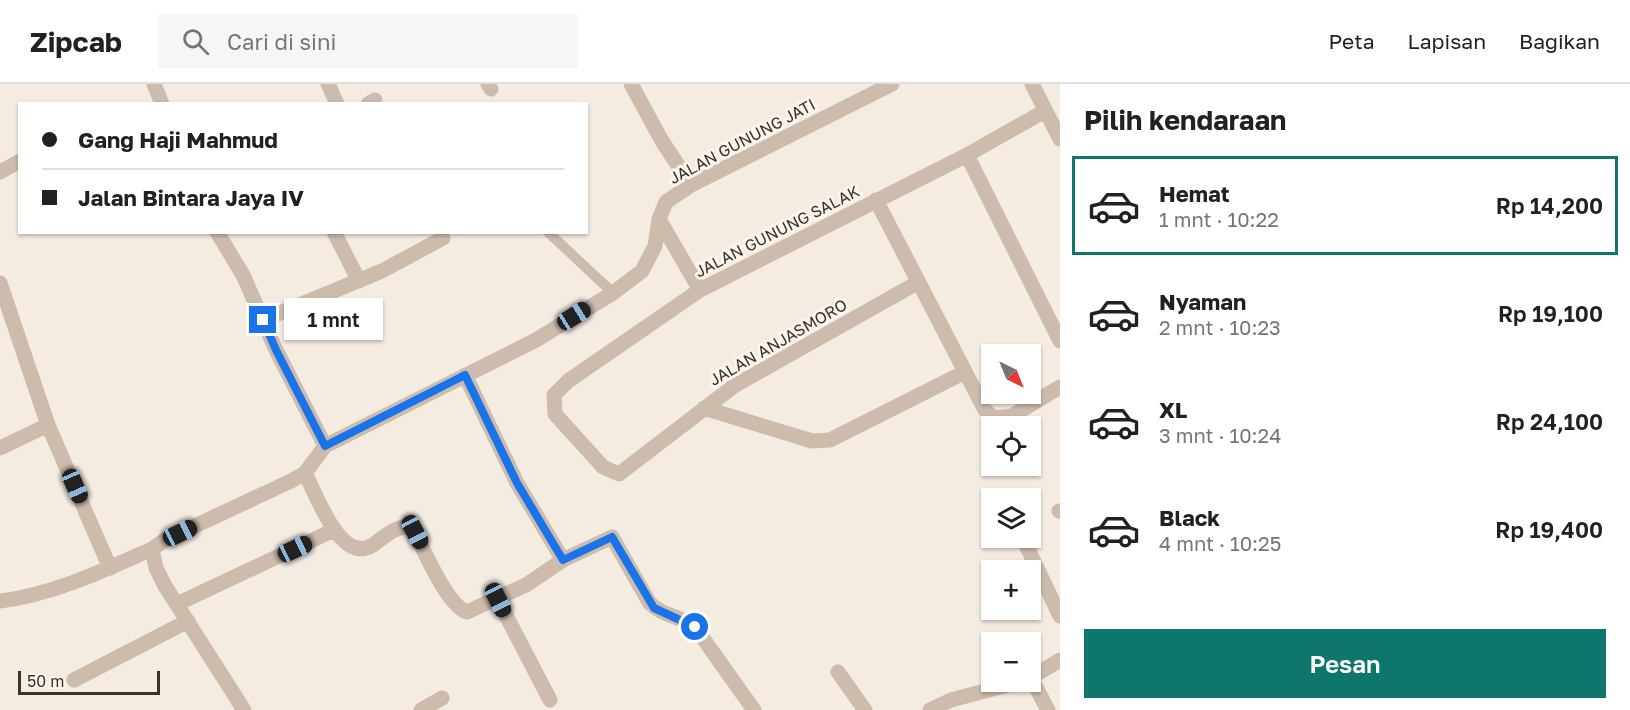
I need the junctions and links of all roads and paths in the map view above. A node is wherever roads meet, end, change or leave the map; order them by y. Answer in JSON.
{"nodes":[{"id":1,"x":154,"y":84,"type":"edge"},
{"id":2,"x":328,"y":84,"type":"edge"},
{"id":3,"x":631,"y":84,"type":"edge"},
{"id":4,"x":892,"y":84,"type":"edge"},
{"id":5,"x":1032,"y":84,"type":"edge"},
{"id":6,"x":161,"y":102,"type":"edge"},
{"id":7,"x":336,"y":102,"type":"edge"},
{"id":8,"x":1052,"y":116,"type":"edge"},
{"id":9,"x":1060,"y":139,"type":"edge"},
{"id":10,"x":967,"y":155,"type":"junction"},
{"id":11,"x":18,"y":162,"type":"edge"},
{"id":12,"x":0,"y":171,"type":"edge"},
{"id":13,"x":692,"y":185,"type":"junction"},
{"id":14,"x":876,"y":200,"type":"junction"},
{"id":15,"x":659,"y":219,"type":"junction"},
{"id":16,"x":219,"y":234,"type":"edge"},
{"id":17,"x":335,"y":234,"type":"edge"},
{"id":18,"x":550,"y":234,"type":"edge"},
{"id":19,"x":443,"y":238,"type":"dead end"},
{"id":20,"x":359,"y":281,"type":"junction"},
{"id":21,"x":0,"y":283,"type":"edge"},
{"id":22,"x":917,"y":283,"type":"junction"},
{"id":23,"x":700,"y":290,"type":"junction"},
{"id":24,"x":613,"y":293,"type":"junction"},
{"id":25,"x":263,"y":320,"type":"junction"},
{"id":26,"x":1060,"y":341,"type":"edge"},
{"id":27,"x":963,"y":373,"type":"junction"},
{"id":28,"x":465,"y":375,"type":"junction"},
{"id":29,"x":1060,"y":387,"type":"edge"},
{"id":30,"x":704,"y":408,"type":"junction"},
{"id":31,"x":555,"y":414,"type":"joint"},
{"id":32,"x":48,"y":425,"type":"junction"},
{"id":33,"x":325,"y":446,"type":"junction"},
{"id":34,"x":0,"y":448,"type":"edge"},
{"id":35,"x":304,"y":472,"type":"junction"},
{"id":36,"x":334,"y":530,"type":"junction"},
{"id":37,"x":1027,"y":548,"type":"edge"},
{"id":38,"x":152,"y":549,"type":"junction"},
{"id":39,"x":563,"y":560,"type":"junction"},
{"id":40,"x":110,"y":567,"type":"junction"},
{"id":41,"x":498,"y":600,"type":"junction"},
{"id":42,"x":0,"y":601,"type":"edge"},
{"id":43,"x":177,"y":604,"type":"junction"},
{"id":44,"x":1060,"y":616,"type":"edge"},
{"id":45,"x":188,"y":621,"type":"junction"},
{"id":46,"x":1060,"y":660,"type":"edge"},
{"id":47,"x":838,"y":672,"type":"dead end"},
{"id":48,"x":1041,"y":672,"type":"edge"},
{"id":49,"x":74,"y":680,"type":"dead end"},
{"id":50,"x":981,"y":692,"type":"edge"},
{"id":51,"x":1038,"y":692,"type":"edge"},
{"id":52,"x":441,"y":698,"type":"dead end"},
{"id":53,"x":550,"y":700,"type":"dead end"},
{"id":54,"x":244,"y":710,"type":"edge"},
{"id":55,"x":421,"y":710,"type":"edge"},
{"id":56,"x":754,"y":710,"type":"edge"},
{"id":57,"x":865,"y":710,"type":"edge"},
{"id":58,"x":930,"y":710,"type":"edge"},
{"id":59,"x":1048,"y":710,"type":"edge"}],
"edges":[{"from":1,"to":6,"type":"street"},
{"from":2,"to":7,"type":"street"},
{"from":3,"to":13,"type":"street"},
{"from":4,"to":13,"type":"street","name":"JALAN GUNUNG JATI"},
{"from":5,"to":8,"type":"street"},
{"from":8,"to":9,"type":"street"},
{"from":8,"to":10,"type":"street","name":"JALAN GUNUNG SALAK"},
{"from":10,"to":14,"type":"street","name":"JALAN GUNUNG SALAK"},
{"from":10,"to":26,"type":"street"},
{"from":11,"to":12,"type":"street"},
{"from":13,"to":15,"type":"street","name":"JALAN GUNUNG JATI"},
{"from":14,"to":22,"type":"street"},
{"from":14,"to":23,"type":"street","name":"JALAN GUNUNG SALAK"},
{"from":15,"to":23,"type":"street"},
{"from":15,"to":24,"type":"street","name":"JALAN GUNUNG JATI"},
{"from":16,"to":25,"type":"street"},
{"from":17,"to":20,"type":"street"},
{"from":18,"to":24,"type":"lane"},
{"from":19,"to":20,"type":"street"},
{"from":20,"to":25,"type":"street"},
{"from":21,"to":32,"type":"street"},
{"from":22,"to":27,"type":"street"},
{"from":22,"to":30,"type":"street","name":"JALAN ANJASMORO"},
{"from":23,"to":31,"type":"street","name":"JALAN GUNUNG SALAK"},
{"from":24,"to":28,"type":"street","name":"JALAN GUNUNG JATI"},
{"from":25,"to":33,"type":"street"},
{"from":27,"to":29,"type":"street"},
{"from":27,"to":30,"type":"street"},
{"from":28,"to":33,"type":"street","name":"JALAN GUNUNG JATI"},
{"from":28,"to":39,"type":"street"},
{"from":30,"to":31,"type":"street","name":"JALAN ANJASMORO"},
{"from":32,"to":34,"type":"street"},
{"from":32,"to":40,"type":"street"},
{"from":33,"to":35,"type":"street"},
{"from":35,"to":36,"type":"street"},
{"from":35,"to":38,"type":"street"},
{"from":36,"to":41,"type":"street"},
{"from":36,"to":43,"type":"street"},
{"from":37,"to":44,"type":"street"},
{"from":38,"to":40,"type":"street"},
{"from":38,"to":43,"type":"street"},
{"from":39,"to":41,"type":"street"},
{"from":39,"to":56,"type":"street"},
{"from":40,"to":42,"type":"street"},
{"from":41,"to":53,"type":"street"},
{"from":43,"to":45,"type":"street"},
{"from":45,"to":49,"type":"street"},
{"from":45,"to":54,"type":"street"},
{"from":46,"to":48,"type":"street"},
{"from":47,"to":57,"type":"street"},
{"from":50,"to":58,"type":"street"},
{"from":51,"to":59,"type":"street"},
{"from":52,"to":55,"type":"street"}]}
